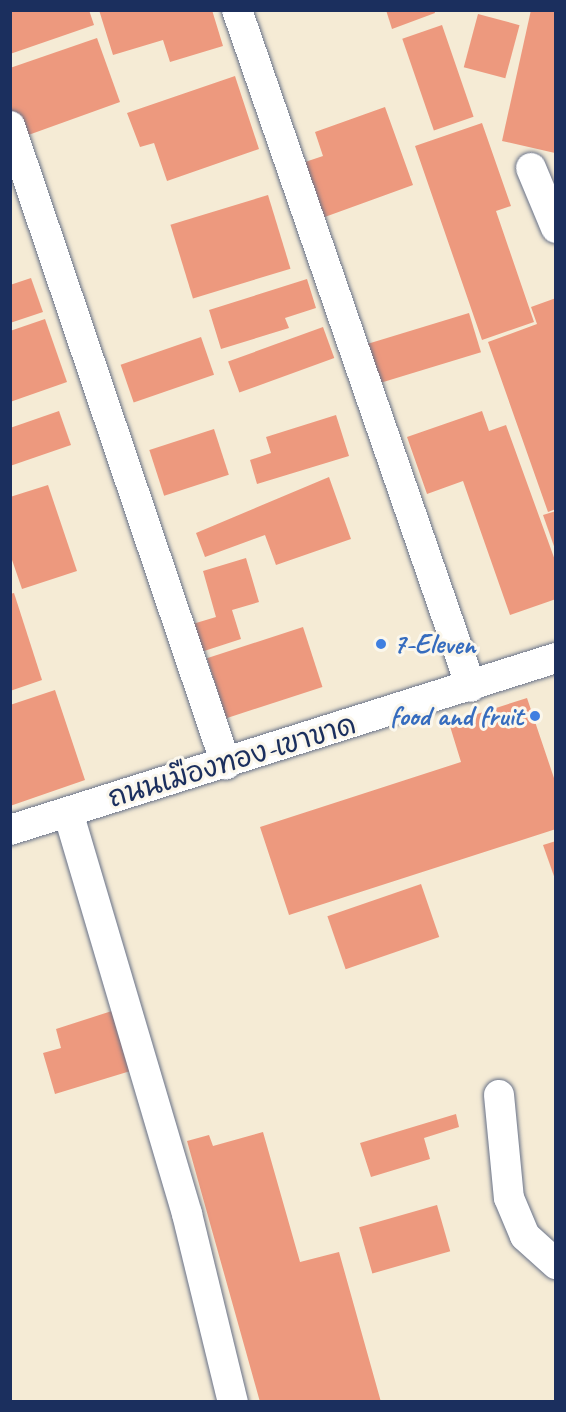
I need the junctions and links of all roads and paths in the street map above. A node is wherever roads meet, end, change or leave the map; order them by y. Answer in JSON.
{"nodes":[{"id":1,"x":237,"y":10,"type":"edge"},
{"id":2,"x":10,"y":126,"type":"edge"},
{"id":3,"x":531,"y":168,"type":"dead end"},
{"id":4,"x":555,"y":228,"type":"edge"},
{"id":5,"x":555,"y":658,"type":"edge"},
{"id":6,"x":471,"y":687,"type":"junction"},
{"id":7,"x":226,"y":764,"type":"junction"},
{"id":8,"x":68,"y":812,"type":"junction"},
{"id":9,"x":10,"y":830,"type":"edge"},
{"id":10,"x":499,"y":1095,"type":"dead end"},
{"id":11,"x":555,"y":1263,"type":"edge"},
{"id":12,"x":234,"y":1401,"type":"edge"}],
"edges":[{"from":1,"to":6,"type":"street"},
{"from":2,"to":7,"type":"street"},
{"from":3,"to":4,"type":"street"},
{"from":5,"to":6,"type":"street","name":"ถนนเมืองทอง-เขาขาด"},
{"from":6,"to":7,"type":"street","name":"ถนนเมืองทอง-เขาขาด"},
{"from":7,"to":8,"type":"street","name":"ถนนเมืองทอง-เขาขาด"},
{"from":8,"to":9,"type":"street","name":"ถนนเมืองทอง-เขาขาด"},
{"from":8,"to":12,"type":"street"},
{"from":10,"to":11,"type":"street"}]}
